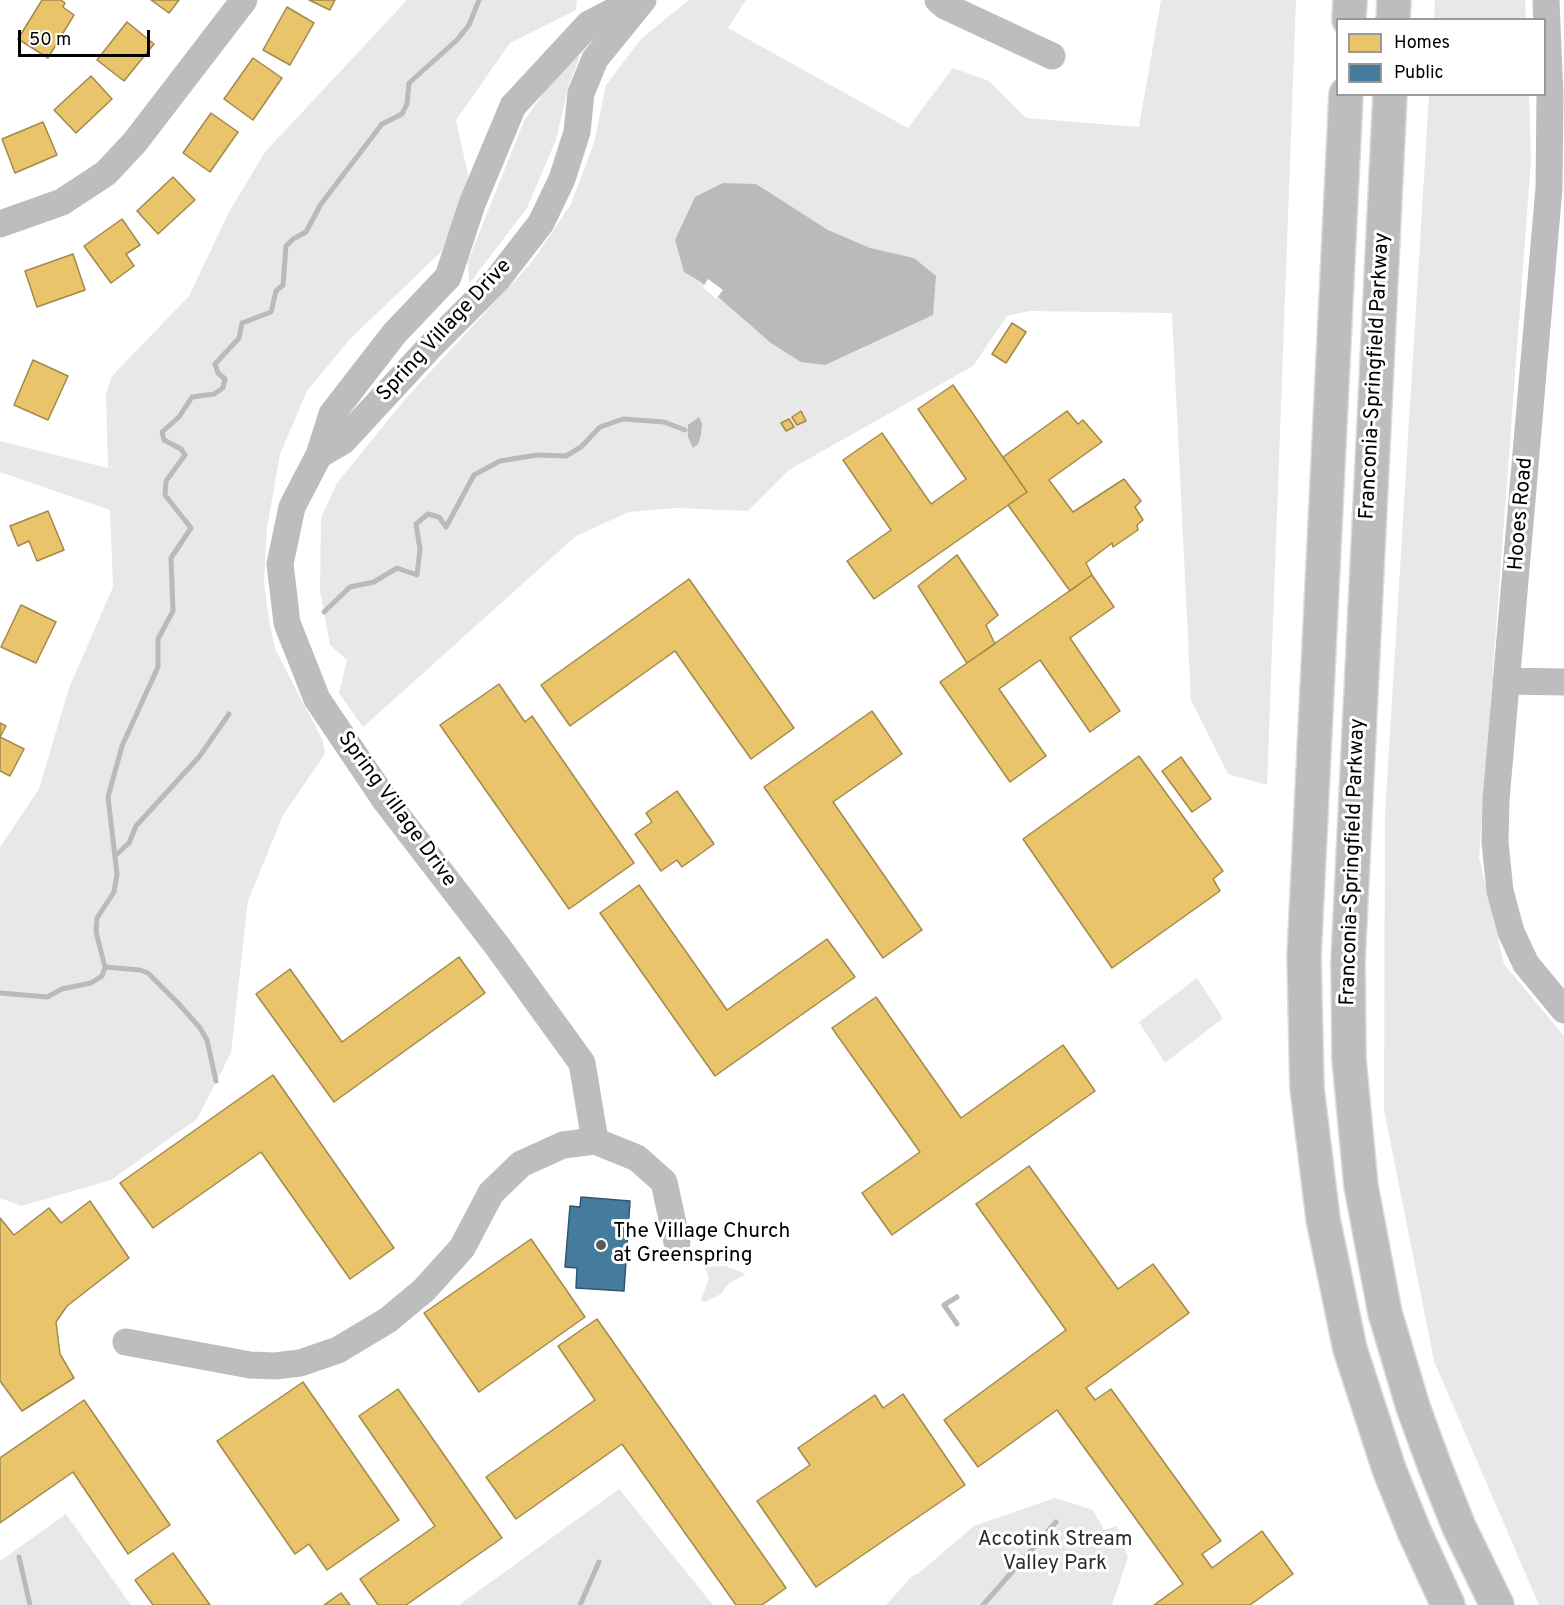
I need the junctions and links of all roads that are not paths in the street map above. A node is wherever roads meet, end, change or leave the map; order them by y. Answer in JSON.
{"nodes":[{"id":1,"x":244,"y":0,"type":"edge"},
{"id":2,"x":635,"y":0,"type":"edge"},
{"id":3,"x":643,"y":0,"type":"edge"},
{"id":4,"x":938,"y":0,"type":"edge"},
{"id":5,"x":1350,"y":0,"type":"edge"},
{"id":6,"x":1394,"y":0,"type":"edge"},
{"id":7,"x":1546,"y":0,"type":"edge"},
{"id":8,"x":1349,"y":18,"type":"edge"},
{"id":9,"x":1393,"y":18,"type":"edge"},
{"id":10,"x":1052,"y":56,"type":"dead end"},
{"id":11,"x":1346,"y":96,"type":"edge"},
{"id":12,"x":1390,"y":96,"type":"edge"},
{"id":13,"x":0,"y":224,"type":"edge"},
{"id":14,"x":1554,"y":268,"type":"edge"},
{"id":15,"x":431,"y":294,"type":"junction"},
{"id":16,"x":457,"y":320,"type":"junction"},
{"id":17,"x":319,"y":456,"type":"junction"},
{"id":18,"x":1506,"y":681,"type":"junction"},
{"id":19,"x":1564,"y":682,"type":"edge"},
{"id":20,"x":1564,"y":1010,"type":"edge"},
{"id":21,"x":594,"y":1141,"type":"junction"},
{"id":22,"x":677,"y":1242,"type":"dead end"},
{"id":23,"x":126,"y":1342,"type":"dead end"},
{"id":24,"x":1449,"y":1605,"type":"edge"},
{"id":25,"x":1497,"y":1605,"type":"edge"}],
"edges":[{"from":1,"to":13,"type":"street"},
{"from":2,"to":15,"type":"street","name":"Spring Village Drive"},
{"from":3,"to":16,"type":"street","name":"Spring Village Drive"},
{"from":4,"to":10,"type":"street"},
{"from":5,"to":8,"type":"main road"},
{"from":6,"to":9,"type":"main road"},
{"from":7,"to":14,"type":"street","name":"Hooes Road"},
{"from":11,"to":24,"type":"main road","name":"Franconia-Springfield Parkway"},
{"from":12,"to":25,"type":"main road","name":"Franconia-Springfield Parkway"},
{"from":14,"to":18,"type":"street","name":"Hooes Road"},
{"from":15,"to":16,"type":"street"},
{"from":15,"to":17,"type":"street","name":"Spring Village Drive"},
{"from":16,"to":17,"type":"street","name":"Spring Village Drive"},
{"from":17,"to":21,"type":"street","name":"Spring Village Drive"},
{"from":18,"to":19,"type":"street"},
{"from":18,"to":20,"type":"street","name":"Hooes Road"},
{"from":21,"to":22,"type":"street"},
{"from":21,"to":23,"type":"street"}]}
